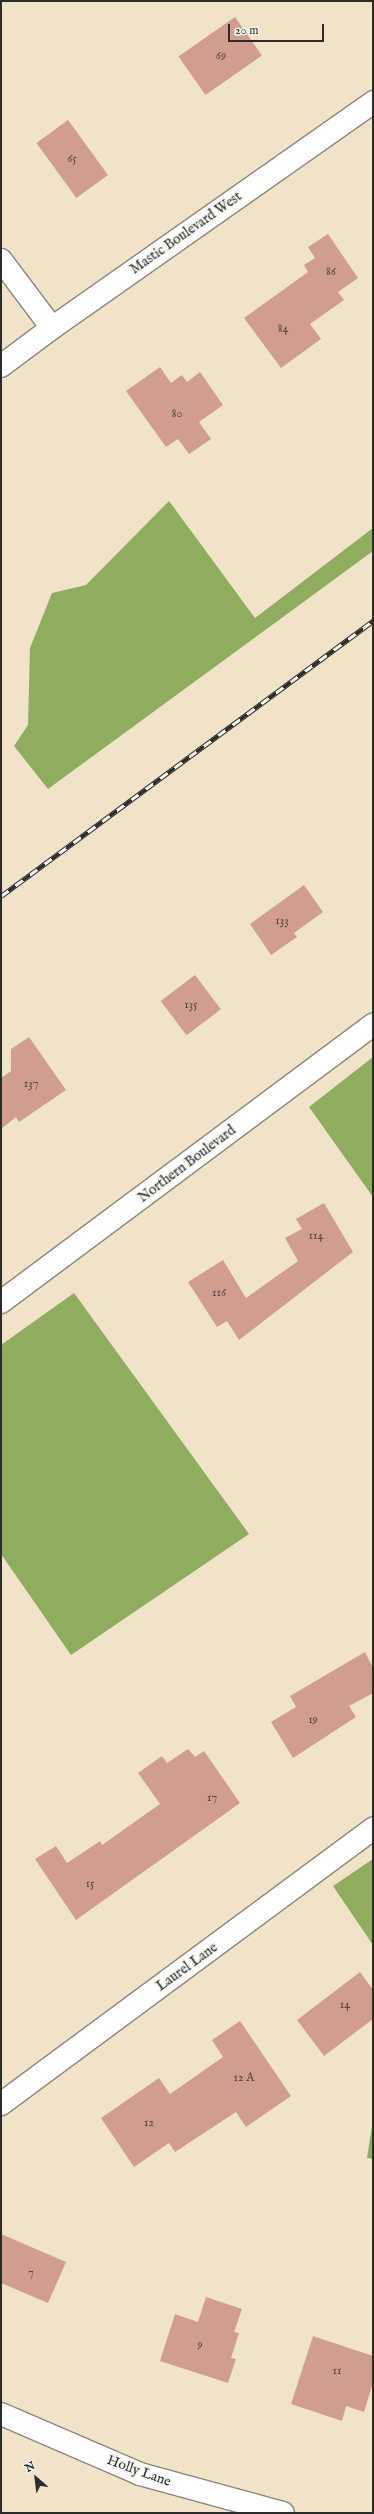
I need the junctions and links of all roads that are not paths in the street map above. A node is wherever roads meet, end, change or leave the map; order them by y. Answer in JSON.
{"nodes":[{"id":1,"x":373,"y":102,"type":"edge"},
{"id":2,"x":1,"y":260,"type":"edge"},
{"id":3,"x":52,"y":328,"type":"junction"},
{"id":4,"x":1,"y":366,"type":"edge"},
{"id":5,"x":373,"y":1025,"type":"edge"},
{"id":6,"x":1,"y":1302,"type":"edge"},
{"id":7,"x":373,"y":1830,"type":"edge"},
{"id":8,"x":1,"y":2104,"type":"edge"},
{"id":9,"x":1,"y":2414,"type":"edge"},
{"id":10,"x":283,"y":2513,"type":"edge"}],
"edges":[{"from":1,"to":3,"type":"street","name":"Mastic Boulevard West"},
{"from":2,"to":3,"type":"street"},
{"from":3,"to":4,"type":"street","name":"Mastic Boulevard West"},
{"from":5,"to":6,"type":"street","name":"Northern Boulevard"},
{"from":7,"to":8,"type":"street","name":"Laurel Lane"},
{"from":9,"to":10,"type":"street","name":"Holly Lane"}]}
